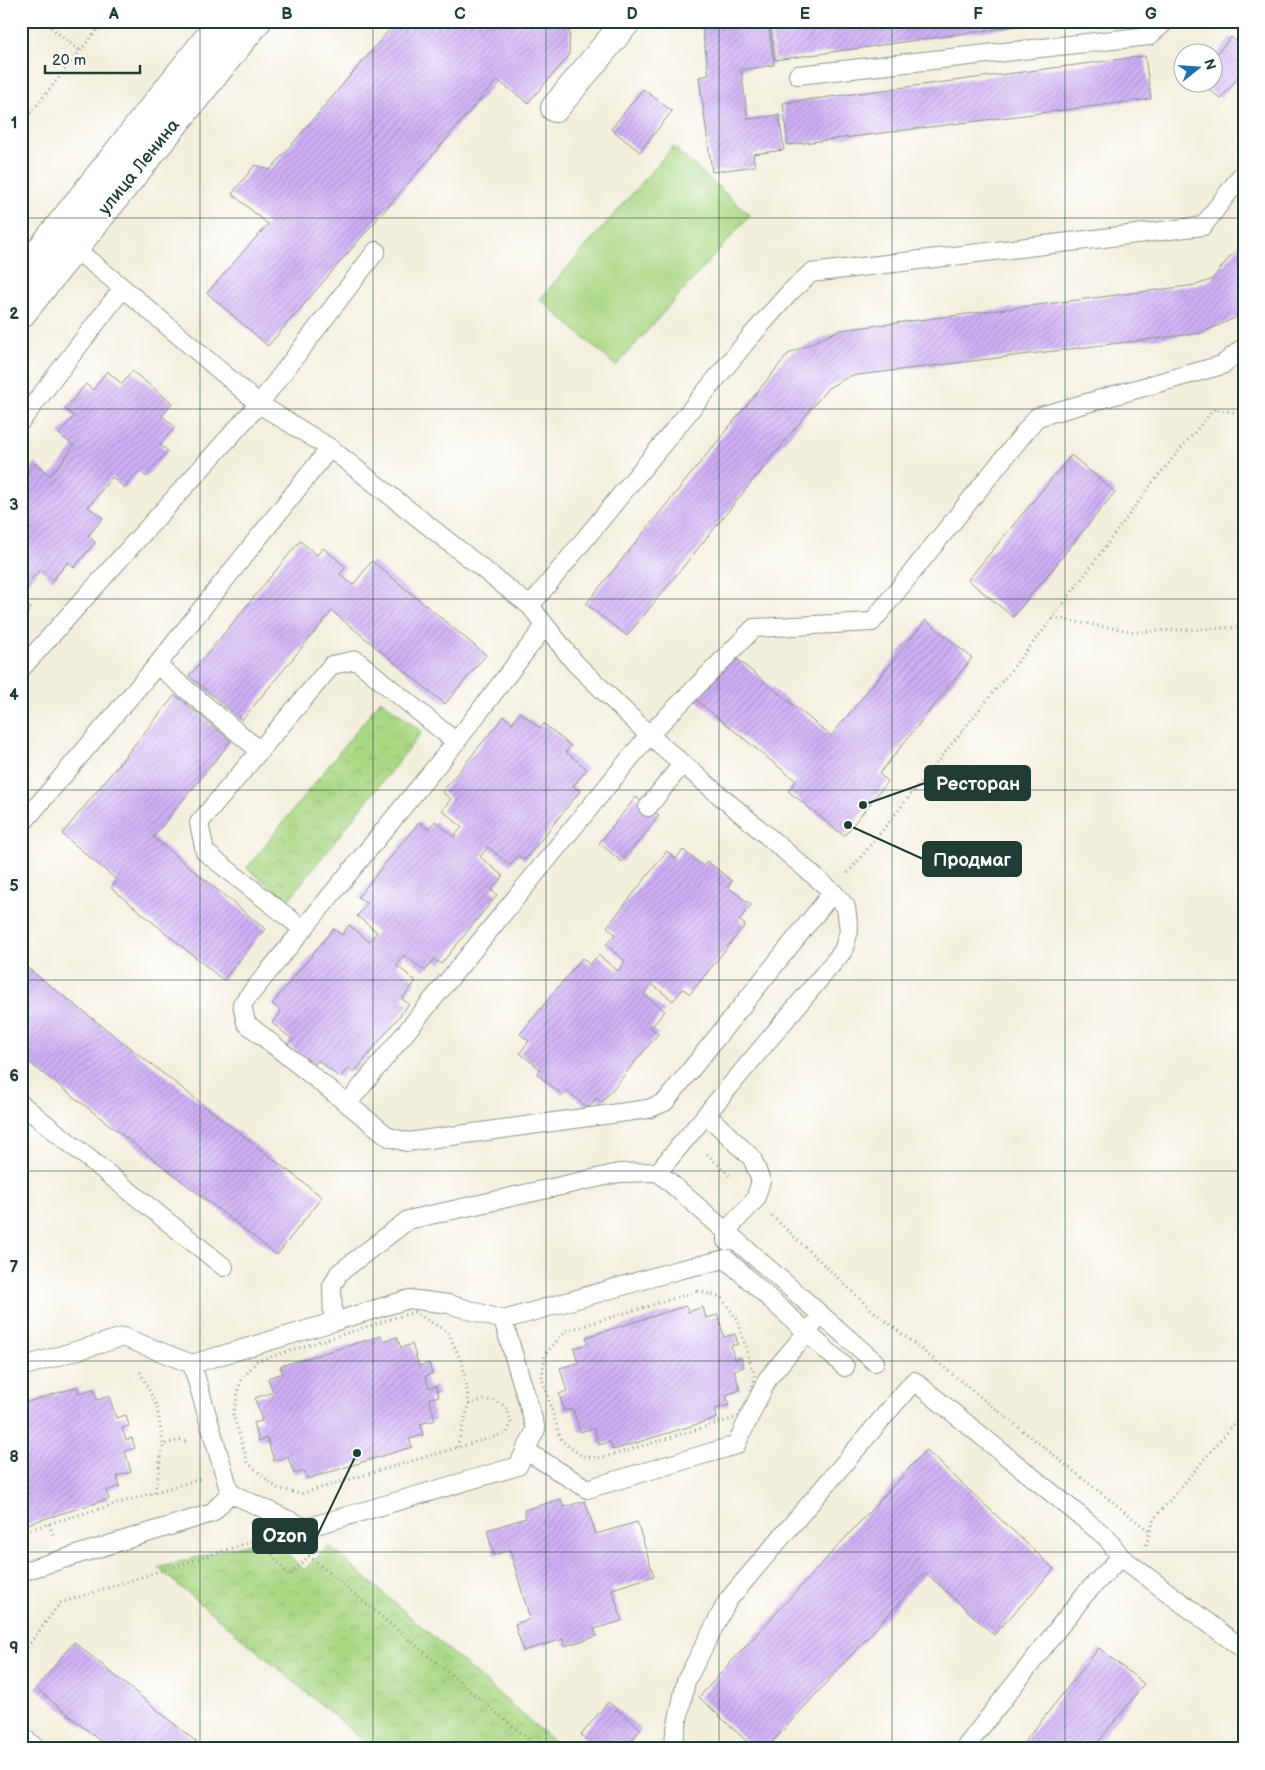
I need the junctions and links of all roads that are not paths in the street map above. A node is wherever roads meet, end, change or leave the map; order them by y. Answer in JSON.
{"nodes":[{"id":1,"x":222,"y":21,"type":"edge"},
{"id":2,"x":257,"y":21,"type":"edge"},
{"id":3,"x":627,"y":21,"type":"edge"},
{"id":4,"x":1166,"y":21,"type":"edge"},
{"id":5,"x":798,"y":76,"type":"dead end"},
{"id":6,"x":555,"y":108,"type":"dead end"},
{"id":7,"x":1244,"y":172,"type":"edge"},
{"id":8,"x":74,"y":248,"type":"junction"},
{"id":9,"x":376,"y":251,"type":"dead end"},
{"id":10,"x":21,"y":275,"type":"edge"},
{"id":11,"x":123,"y":288,"type":"junction"},
{"id":12,"x":21,"y":314,"type":"edge"},
{"id":13,"x":1244,"y":347,"type":"edge"},
{"id":14,"x":259,"y":404,"type":"junction"},
{"id":15,"x":21,"y":421,"type":"edge"},
{"id":16,"x":330,"y":448,"type":"junction"},
{"id":17,"x":530,"y":606,"type":"junction"},
{"id":18,"x":545,"y":626,"type":"junction"},
{"id":19,"x":157,"y":665,"type":"junction"},
{"id":20,"x":21,"y":669,"type":"edge"},
{"id":21,"x":649,"y":735,"type":"junction"},
{"id":22,"x":456,"y":742,"type":"junction"},
{"id":23,"x":260,"y":751,"type":"junction"},
{"id":24,"x":683,"y":764,"type":"junction"},
{"id":25,"x":648,"y":806,"type":"dead end"},
{"id":26,"x":21,"y":825,"type":"edge"},
{"id":27,"x":833,"y":892,"type":"junction"},
{"id":28,"x":303,"y":929,"type":"junction"},
{"id":29,"x":21,"y":1104,"type":"edge"},
{"id":30,"x":348,"y":1104,"type":"junction"},
{"id":31,"x":707,"y":1115,"type":"junction"},
{"id":32,"x":658,"y":1172,"type":"junction"},
{"id":33,"x":726,"y":1231,"type":"junction"},
{"id":34,"x":726,"y":1259,"type":"junction"},
{"id":35,"x":224,"y":1267,"type":"dead end"},
{"id":36,"x":822,"y":1315,"type":"junction"},
{"id":37,"x":503,"y":1320,"type":"junction"},
{"id":38,"x":333,"y":1322,"type":"junction"},
{"id":39,"x":807,"y":1333,"type":"junction"},
{"id":40,"x":875,"y":1362,"type":"dead end"},
{"id":41,"x":192,"y":1364,"type":"junction"},
{"id":42,"x":21,"y":1367,"type":"edge"},
{"id":43,"x":845,"y":1368,"type":"dead end"},
{"id":44,"x":525,"y":1450,"type":"junction"},
{"id":45,"x":230,"y":1493,"type":"junction"},
{"id":46,"x":1121,"y":1557,"type":"junction"},
{"id":47,"x":21,"y":1572,"type":"edge"},
{"id":48,"x":1244,"y":1650,"type":"edge"},
{"id":49,"x":21,"y":1735,"type":"edge"},
{"id":50,"x":37,"y":1749,"type":"edge"},
{"id":51,"x":672,"y":1749,"type":"edge"},
{"id":52,"x":964,"y":1749,"type":"edge"}],
"edges":[{"from":1,"to":10,"type":"street","name":"улица Ленина"},
{"from":2,"to":8,"type":"street","name":"улица Ленина"},
{"from":3,"to":6,"type":"street"},
{"from":4,"to":5,"type":"lane"},
{"from":7,"to":17,"type":"lane"},
{"from":8,"to":11,"type":"lane"},
{"from":8,"to":12,"type":"street","name":"улица Ленина"},
{"from":9,"to":14,"type":"lane"},
{"from":11,"to":14,"type":"lane"},
{"from":11,"to":15,"type":"lane"},
{"from":13,"to":21,"type":"lane"},
{"from":14,"to":16,"type":"lane"},
{"from":14,"to":20,"type":"lane"},
{"from":16,"to":17,"type":"lane"},
{"from":16,"to":19,"type":"lane"},
{"from":17,"to":18,"type":"lane"},
{"from":18,"to":21,"type":"lane"},
{"from":18,"to":22,"type":"lane"},
{"from":19,"to":23,"type":"lane"},
{"from":19,"to":26,"type":"lane"},
{"from":21,"to":24,"type":"lane"},
{"from":21,"to":30,"type":"lane"},
{"from":22,"to":23,"type":"lane"},
{"from":22,"to":28,"type":"lane"},
{"from":23,"to":28,"type":"lane"},
{"from":24,"to":25,"type":"lane"},
{"from":24,"to":27,"type":"lane"},
{"from":27,"to":30,"type":"lane"},
{"from":27,"to":31,"type":"lane"},
{"from":28,"to":30,"type":"lane"},
{"from":29,"to":35,"type":"lane"},
{"from":31,"to":32,"type":"lane"},
{"from":31,"to":33,"type":"lane"},
{"from":32,"to":33,"type":"lane"},
{"from":32,"to":38,"type":"lane"},
{"from":33,"to":34,"type":"lane"},
{"from":33,"to":36,"type":"lane"},
{"from":34,"to":37,"type":"lane"},
{"from":34,"to":39,"type":"lane"},
{"from":36,"to":39,"type":"lane"},
{"from":36,"to":40,"type":"lane"},
{"from":37,"to":38,"type":"lane"},
{"from":37,"to":44,"type":"lane"},
{"from":38,"to":41,"type":"lane"},
{"from":39,"to":43,"type":"lane"},
{"from":39,"to":44,"type":"lane"},
{"from":41,"to":42,"type":"lane"},
{"from":41,"to":45,"type":"lane"},
{"from":44,"to":45,"type":"lane"},
{"from":45,"to":47,"type":"lane"},
{"from":46,"to":48,"type":"lane"},
{"from":46,"to":51,"type":"lane"},
{"from":46,"to":52,"type":"lane"},
{"from":49,"to":50,"type":"lane"}]}
